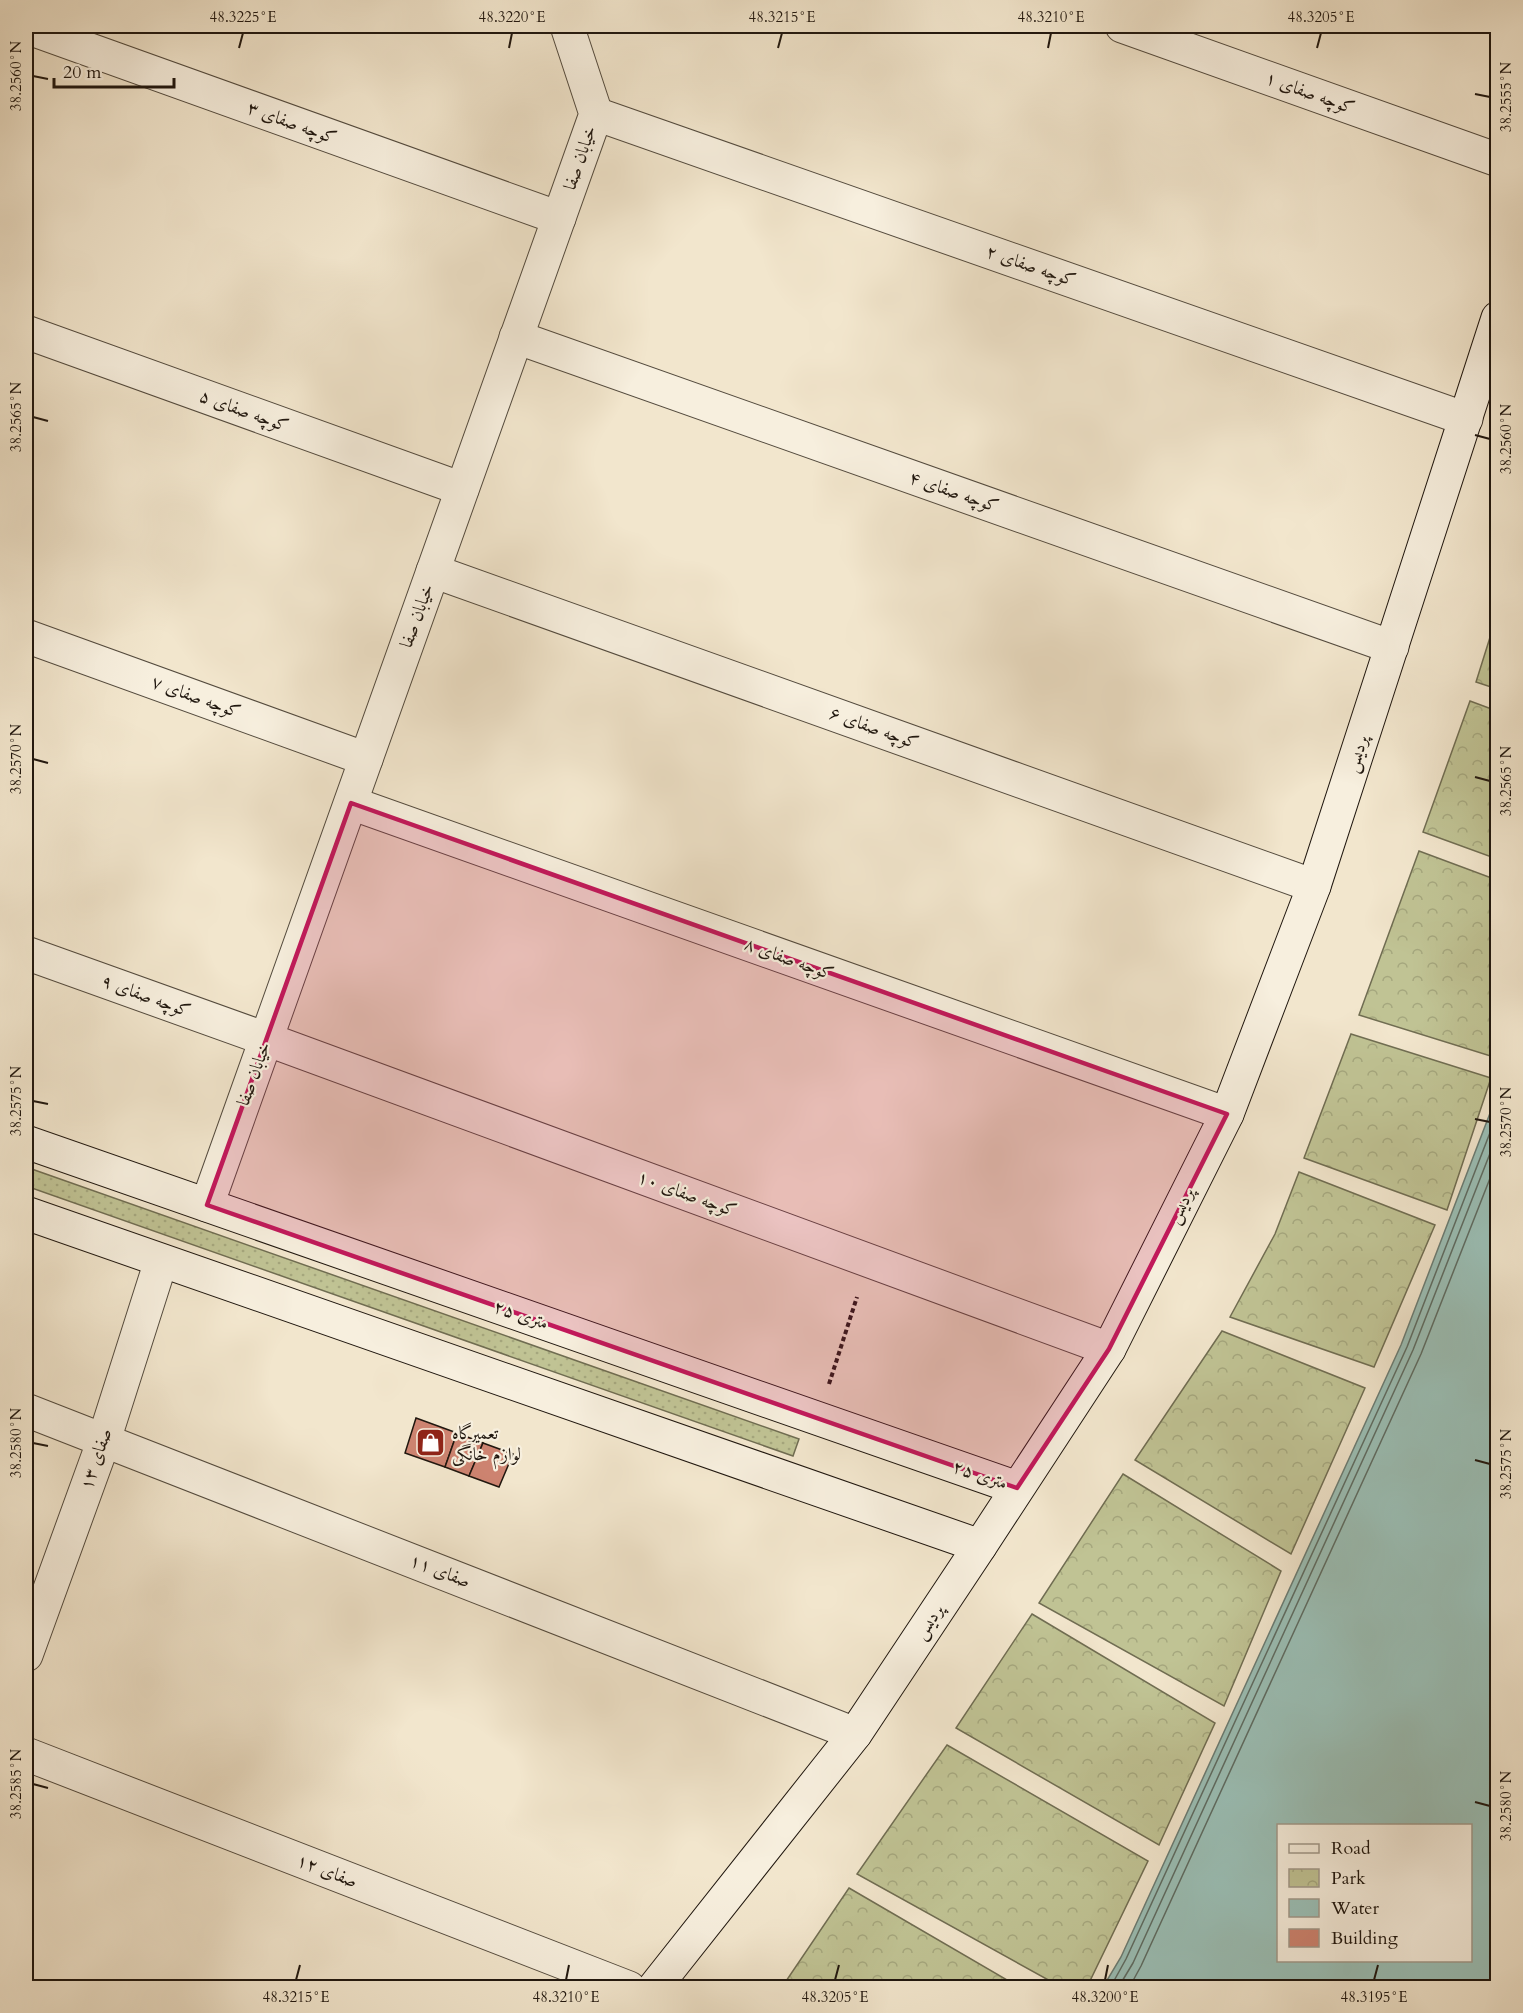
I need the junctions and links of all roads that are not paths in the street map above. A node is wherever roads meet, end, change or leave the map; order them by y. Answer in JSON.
{"nodes":[{"id":1,"x":567,"y":26,"type":"edge"},
{"id":2,"x":1122,"y":26,"type":"edge"},
{"id":3,"x":26,"y":27,"type":"edge"},
{"id":4,"x":596,"y":114,"type":"junction"},
{"id":5,"x":1497,"y":160,"type":"edge"},
{"id":6,"x":559,"y":218,"type":"junction"},
{"id":7,"x":1497,"y":318,"type":"edge"},
{"id":8,"x":26,"y":332,"type":"edge"},
{"id":9,"x":516,"y":337,"type":"junction"},
{"id":10,"x":1466,"y":418,"type":"junction"},
{"id":11,"x":462,"y":489,"type":"junction"},
{"id":12,"x":433,"y":571,"type":"junction"},
{"id":13,"x":26,"y":636,"type":"edge"},
{"id":14,"x":1392,"y":647,"type":"junction"},
{"id":15,"x":366,"y":759,"type":"junction"},
{"id":16,"x":351,"y":803,"type":"junction"},
{"id":17,"x":1314,"y":886,"type":"junction"},
{"id":18,"x":26,"y":953,"type":"edge"},
{"id":19,"x":266,"y":1039,"type":"junction"},
{"id":20,"x":1227,"y":1114,"type":"junction"},
{"id":21,"x":26,"y":1142,"type":"edge"},
{"id":22,"x":207,"y":1205,"type":"junction"},
{"id":23,"x":26,"y":1213,"type":"edge"},
{"id":24,"x":161,"y":1261,"type":"junction"},
{"id":25,"x":1109,"y":1348,"type":"junction"},
{"id":26,"x":26,"y":1410,"type":"edge"},
{"id":27,"x":104,"y":1440,"type":"junction"},
{"id":28,"x":1017,"y":1488,"type":"junction"},
{"id":29,"x":980,"y":1546,"type":"junction"},
{"id":30,"x":26,"y":1655,"type":"edge"},
{"id":31,"x":855,"y":1734,"type":"junction"},
{"id":32,"x":26,"y":1754,"type":"edge"},
{"id":33,"x":629,"y":1988,"type":"edge"},
{"id":34,"x":654,"y":1988,"type":"edge"}],
"edges":[{"from":1,"to":4,"type":"street","name":"خیابان صفا"},
{"from":2,"to":5,"type":"street","name":"کوچه صفای ۱"},
{"from":3,"to":6,"type":"street","name":"کوچه صفای ۳"},
{"from":4,"to":6,"type":"street","name":"خیابان صفا"},
{"from":4,"to":10,"type":"street","name":"کوچه صفای ۲"},
{"from":6,"to":9,"type":"street","name":"خیابان صفا"},
{"from":7,"to":10,"type":"street","name":"پردیس"},
{"from":8,"to":11,"type":"street","name":"کوچه صفای ۵"},
{"from":9,"to":11,"type":"street","name":"خیابان صفا"},
{"from":9,"to":14,"type":"street","name":"کوچه صفای ۴"},
{"from":10,"to":14,"type":"street","name":"پردیس"},
{"from":11,"to":12,"type":"street","name":"خیابان صفا"},
{"from":12,"to":15,"type":"street","name":"خیابان صفا"},
{"from":12,"to":17,"type":"street","name":"کوچه صفای ۶"},
{"from":13,"to":15,"type":"street","name":"کوچه صفای ۷"},
{"from":14,"to":17,"type":"street","name":"پردیس"},
{"from":15,"to":16,"type":"street","name":"خیابان صفا"},
{"from":16,"to":19,"type":"street","name":"خیابان صفا"},
{"from":16,"to":20,"type":"street","name":"کوچه صفای ۸"},
{"from":17,"to":20,"type":"street","name":"پردیس"},
{"from":18,"to":19,"type":"street","name":"کوچه صفای ۹"},
{"from":19,"to":22,"type":"street","name":"خیابان صفا"},
{"from":19,"to":25,"type":"street","name":"کوچه صفای ۱۰"},
{"from":20,"to":25,"type":"street","name":"پردیس"},
{"from":21,"to":22,"type":"street","name":"۲۵ متری"},
{"from":22,"to":28,"type":"street","name":"۲۵ متری"},
{"from":23,"to":24,"type":"street"},
{"from":24,"to":27,"type":"street","name":"صفای ۱۳"},
{"from":24,"to":29,"type":"street"},
{"from":25,"to":28,"type":"street","name":"پردیس"},
{"from":26,"to":27,"type":"street","name":"صفای ۱۱"},
{"from":27,"to":30,"type":"street","name":"صفای ۱۳"},
{"from":27,"to":31,"type":"street","name":"صفای ۱۱"},
{"from":28,"to":29,"type":"street","name":"پردیس"},
{"from":29,"to":31,"type":"street","name":"پردیس"},
{"from":31,"to":34,"type":"street","name":"پردیس"},
{"from":32,"to":33,"type":"street","name":"صفای ۱۲"}]}
